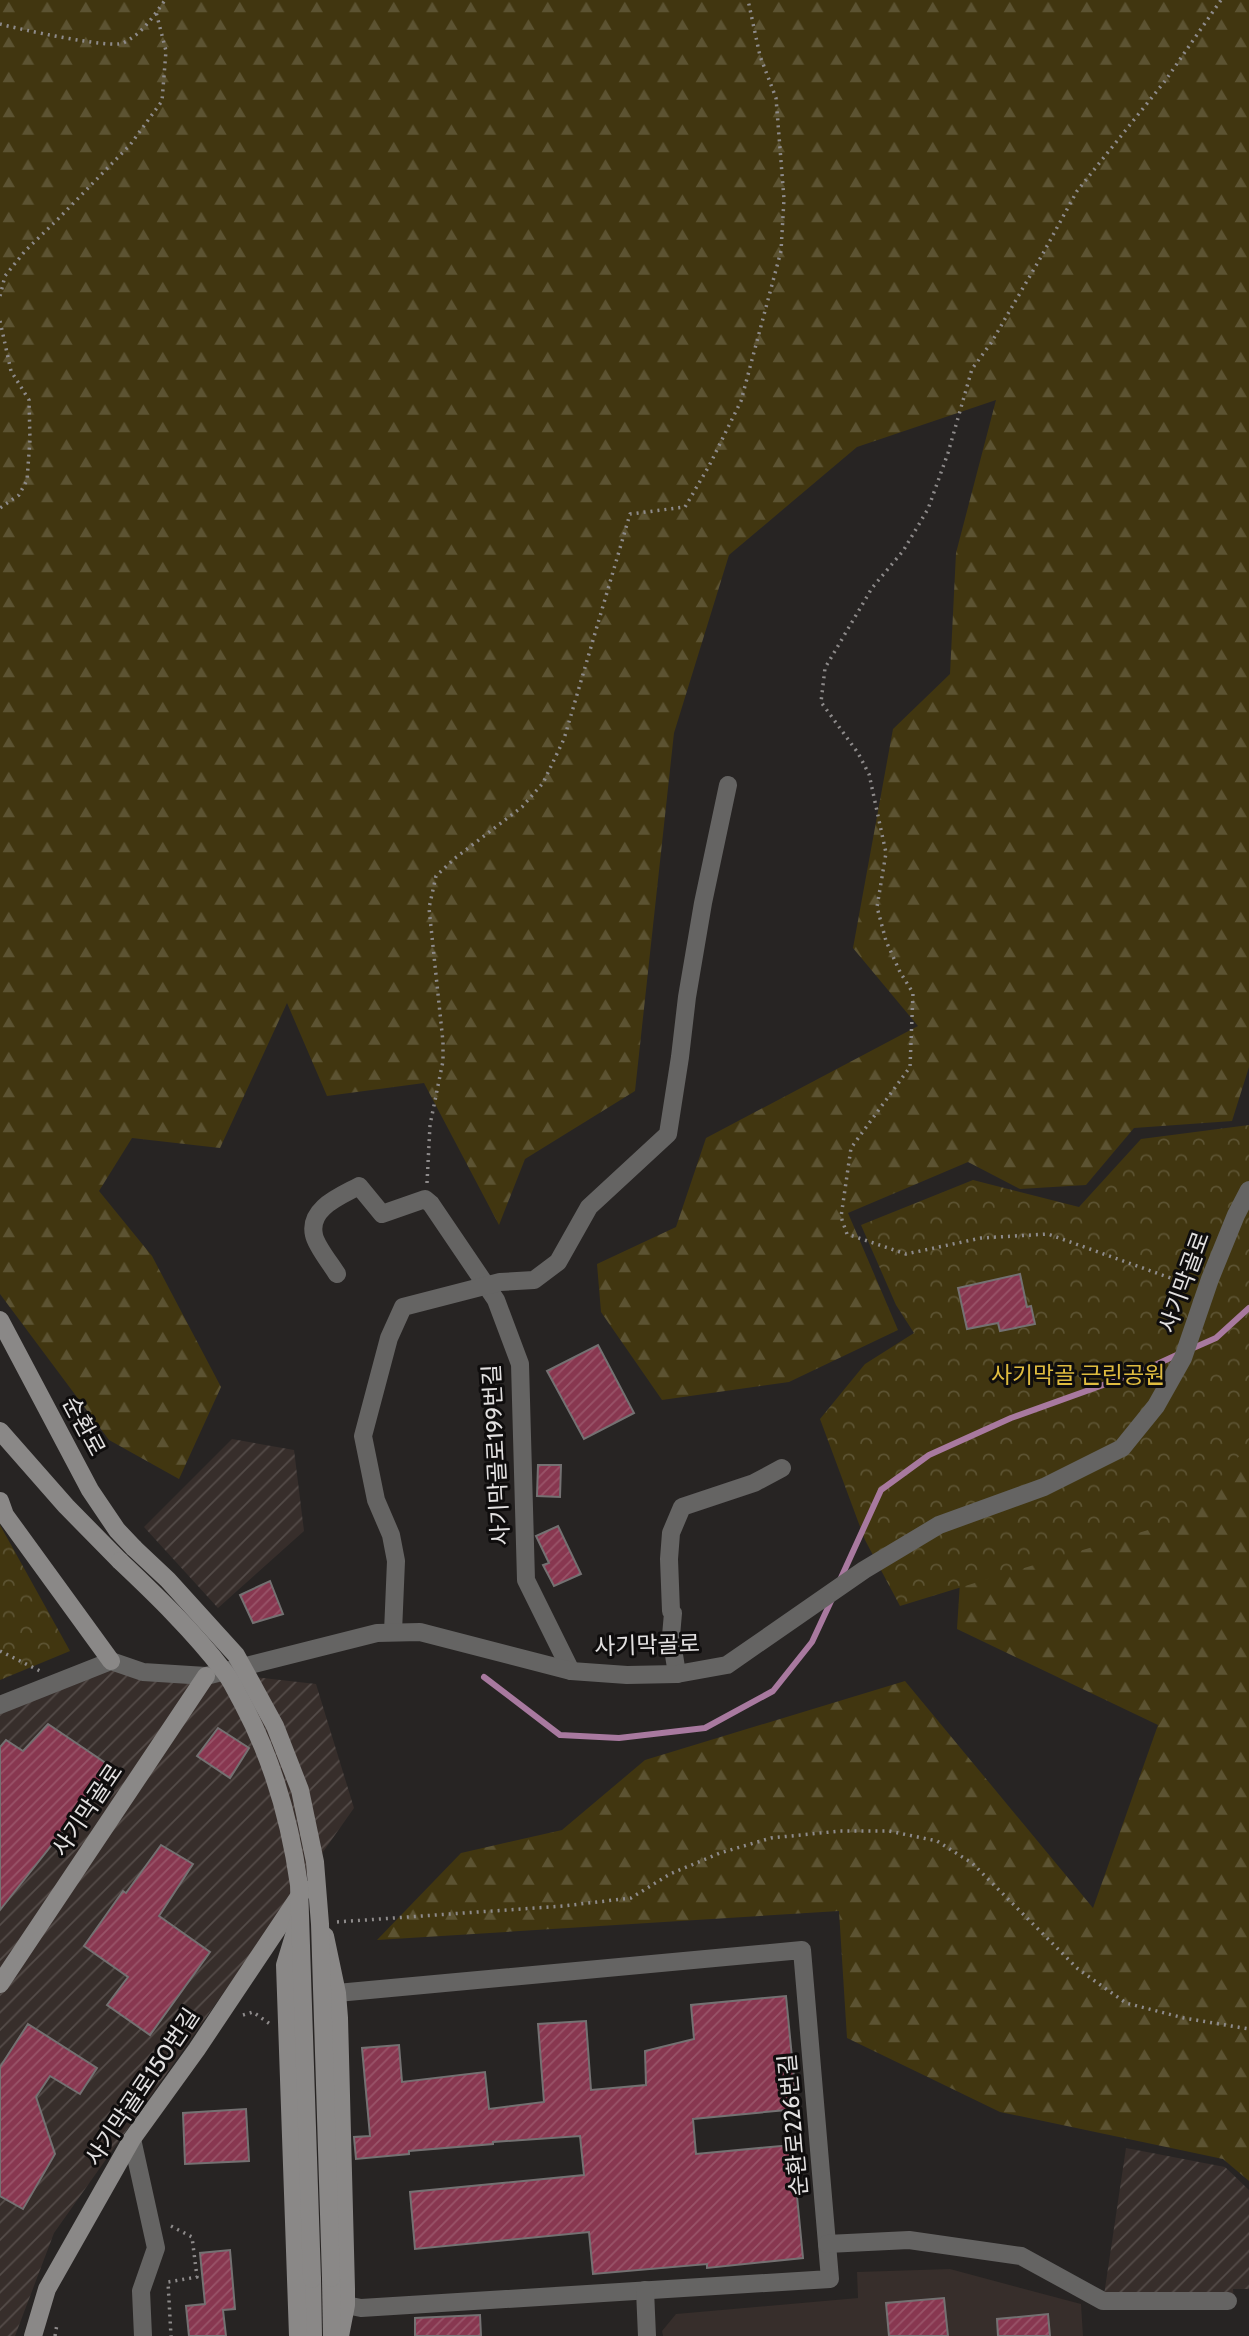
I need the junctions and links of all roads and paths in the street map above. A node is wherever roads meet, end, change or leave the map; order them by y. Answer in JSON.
{"nodes":[{"id":1,"x":164,"y":0,"type":"edge"},
{"id":2,"x":748,"y":0,"type":"edge"},
{"id":3,"x":1221,"y":0,"type":"edge"},
{"id":4,"x":156,"y":12,"type":"junction"},
{"id":5,"x":0,"y":24,"type":"edge"},
{"id":6,"x":0,"y":296,"type":"edge"},
{"id":7,"x":0,"y":321,"type":"edge"},
{"id":8,"x":0,"y":508,"type":"edge"},
{"id":9,"x":727,"y":785,"type":"dead end"},
{"id":10,"x":1249,"y":1190,"type":"edge"},
{"id":11,"x":425,"y":1199,"type":"junction"},
{"id":12,"x":337,"y":1273,"type":"dead end"},
{"id":13,"x":493,"y":1284,"type":"junction"},
{"id":14,"x":1206,"y":1290,"type":"junction"},
{"id":15,"x":0,"y":1320,"type":"edge"},
{"id":16,"x":0,"y":1431,"type":"edge"},
{"id":17,"x":782,"y":1468,"type":"dead end"},
{"id":18,"x":0,"y":1501,"type":"edge"},
{"id":19,"x":393,"y":1632,"type":"junction"},
{"id":20,"x":0,"y":1651,"type":"edge"},
{"id":21,"x":111,"y":1661,"type":"junction"},
{"id":22,"x":239,"y":1667,"type":"junction"},
{"id":23,"x":571,"y":1671,"type":"junction"},
{"id":24,"x":677,"y":1674,"type":"junction"},
{"id":25,"x":206,"y":1676,"type":"junction"},
{"id":26,"x":61,"y":1681,"type":"junction"},
{"id":27,"x":0,"y":1705,"type":"edge"},
{"id":28,"x":313,"y":1876,"type":"junction"},
{"id":29,"x":323,"y":1923,"type":"junction"},
{"id":30,"x":0,"y":1984,"type":"edge"},
{"id":31,"x":337,"y":1993,"type":"junction"},
{"id":32,"x":238,"y":2016,"type":"dead end"},
{"id":33,"x":275,"y":2028,"type":"dead end"},
{"id":34,"x":1249,"y":2029,"type":"edge"},
{"id":35,"x":132,"y":2139,"type":"junction"},
{"id":36,"x":827,"y":2244,"type":"junction"},
{"id":37,"x":645,"y":2290,"type":"junction"},
{"id":38,"x":1228,"y":2301,"type":"dead end"},
{"id":39,"x":346,"y":2305,"type":"junction"},
{"id":40,"x":58,"y":2316,"type":"dead end"},
{"id":41,"x":33,"y":2336,"type":"edge"},
{"id":42,"x":55,"y":2336,"type":"edge"},
{"id":43,"x":143,"y":2336,"type":"edge"},
{"id":44,"x":298,"y":2336,"type":"edge"},
{"id":45,"x":313,"y":2336,"type":"edge"},
{"id":46,"x":332,"y":2336,"type":"edge"},
{"id":47,"x":340,"y":2336,"type":"edge"},
{"id":48,"x":647,"y":2336,"type":"edge"}],
"edges":[{"from":1,"to":4,"type":"path"},
{"from":2,"to":11,"type":"path"},
{"from":3,"to":14,"type":"path"},
{"from":4,"to":5,"type":"path"},
{"from":4,"to":6,"type":"path"},
{"from":7,"to":8,"type":"path"},
{"from":9,"to":13,"type":"street"},
{"from":10,"to":14,"type":"street","name":"사기막골로"},
{"from":11,"to":12,"type":"street"},
{"from":11,"to":13,"type":"street","name":"사기막골로199번길"},
{"from":13,"to":19,"type":"street"},
{"from":13,"to":23,"type":"street","name":"사기막골로199번길"},
{"from":14,"to":24,"type":"street","name":"사기막골로"},
{"from":15,"to":46,"type":"main road","name":"순환로","bridge":true},
{"from":16,"to":45,"type":"main road","bridge":true},
{"from":17,"to":24,"type":"street"},
{"from":18,"to":21,"type":"main road"},
{"from":19,"to":22,"type":"street","name":"사기막골로"},
{"from":19,"to":23,"type":"street","name":"사기막골로"},
{"from":20,"to":26,"type":"path"},
{"from":21,"to":25,"type":"street"},
{"from":21,"to":26,"type":"street"},
{"from":22,"to":25,"type":"street","name":"사기막골로"},
{"from":22,"to":28,"type":"main road"},
{"from":23,"to":24,"type":"street","name":"사기막골로"},
{"from":25,"to":30,"type":"main road","name":"사기막골로"},
{"from":26,"to":27,"type":"street"},
{"from":28,"to":29,"type":"main road"},
{"from":28,"to":35,"type":"main road","name":"사기막골로150번길"},
{"from":28,"to":44,"type":"main road"},
{"from":29,"to":31,"type":"main road"},
{"from":29,"to":34,"type":"path"},
{"from":31,"to":36,"type":"street","name":"순환로226번길"},
{"from":31,"to":39,"type":"main road"},
{"from":32,"to":33,"type":"path"},
{"from":35,"to":41,"type":"main road","name":"사기막골로150번길"},
{"from":35,"to":43,"type":"street"},
{"from":36,"to":37,"type":"street","name":"순환로226번길"},
{"from":36,"to":38,"type":"street"},
{"from":37,"to":39,"type":"street","name":"순환로226번길"},
{"from":37,"to":48,"type":"street"},
{"from":39,"to":47,"type":"main road"},
{"from":40,"to":42,"type":"path"}]}
